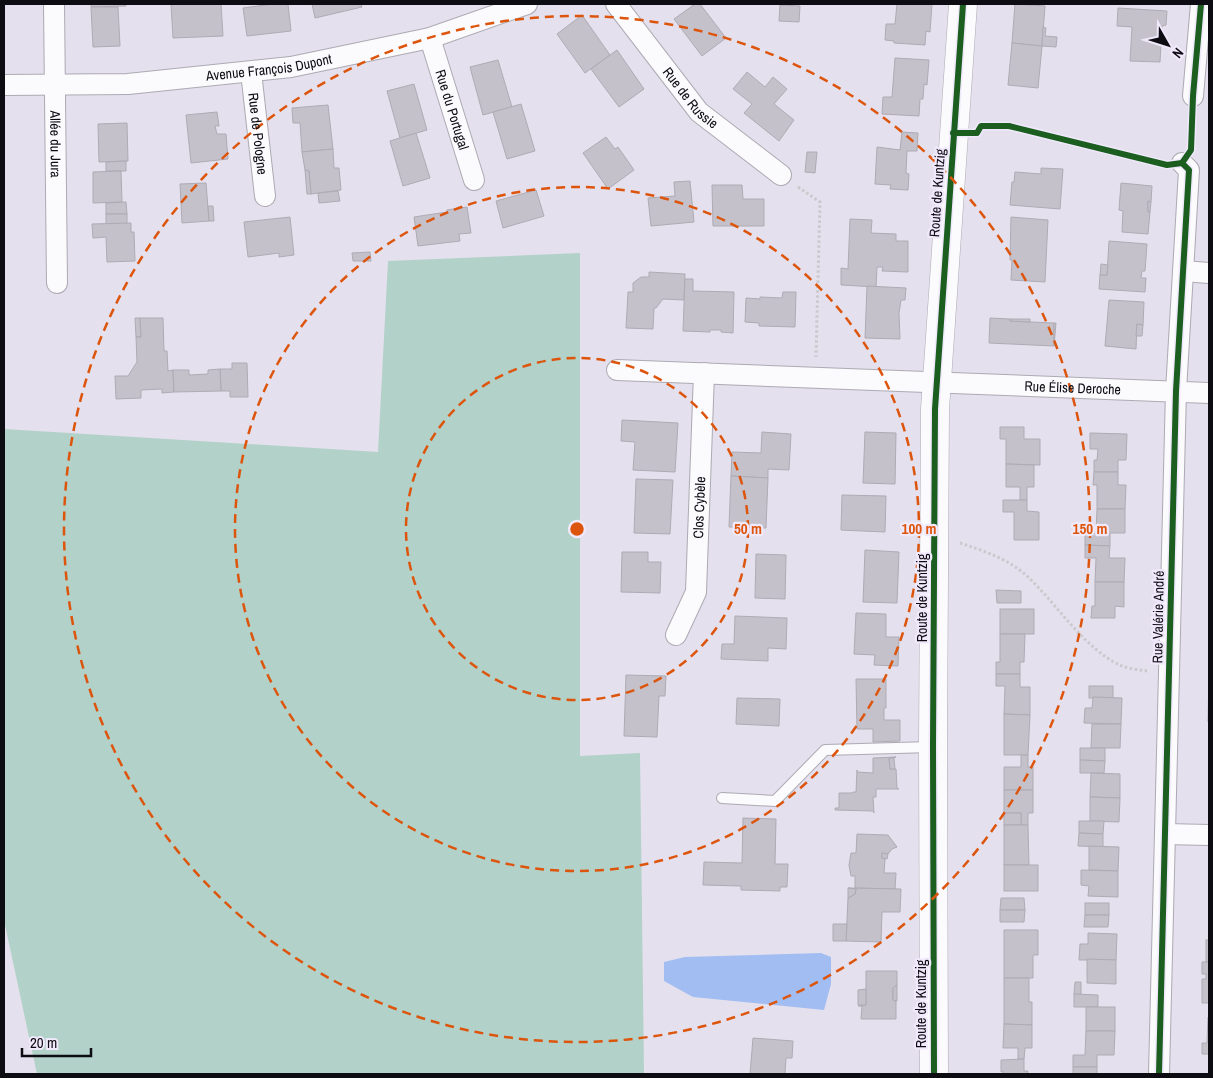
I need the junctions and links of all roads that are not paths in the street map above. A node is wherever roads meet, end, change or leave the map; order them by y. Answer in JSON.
{"nodes":[{"id":1,"x":54,"y":4,"type":"edge"},
{"id":2,"x":527,"y":4,"type":"edge"},
{"id":3,"x":616,"y":4,"type":"edge"},
{"id":4,"x":962,"y":4,"type":"edge"},
{"id":5,"x":1201,"y":4,"type":"edge"},
{"id":6,"x":482,"y":12,"type":"edge"},
{"id":7,"x":430,"y":38,"type":"junction"},
{"id":8,"x":251,"y":72,"type":"junction"},
{"id":9,"x":56,"y":83,"type":"junction"},
{"id":10,"x":4,"y":85,"type":"edge"},
{"id":11,"x":1193,"y":96,"type":"dead end"},
{"id":12,"x":1182,"y":163,"type":"dead end"},
{"id":13,"x":782,"y":175,"type":"road end"},
{"id":14,"x":474,"y":180,"type":"dead end"},
{"id":15,"x":265,"y":196,"type":"dead end"},
{"id":16,"x":1183,"y":271,"type":"junction"},
{"id":17,"x":1209,"y":273,"type":"edge"},
{"id":18,"x":57,"y":283,"type":"dead end"},
{"id":19,"x":617,"y":370,"type":"dead end"},
{"id":20,"x":704,"y":373,"type":"junction"},
{"id":21,"x":937,"y":382,"type":"junction"},
{"id":22,"x":1176,"y":392,"type":"junction"},
{"id":23,"x":1209,"y":393,"type":"edge"},
{"id":24,"x":676,"y":635,"type":"dead end"},
{"id":25,"x":933,"y":746,"type":"junction"},
{"id":26,"x":722,"y":798,"type":"dead end"},
{"id":27,"x":1165,"y":834,"type":"junction"},
{"id":28,"x":1209,"y":835,"type":"edge"},
{"id":29,"x":934,"y":1074,"type":"edge"},
{"id":30,"x":1159,"y":1074,"type":"edge"}],
"edges":[{"from":1,"to":9,"type":"street","name":"Allée du Jura"},
{"from":2,"to":6,"type":"street","name":"Avenue François Dupont"},
{"from":3,"to":13,"type":"street","name":"Rue de Russie"},
{"from":4,"to":21,"type":"street","name":"Route de Kuntzig"},
{"from":5,"to":11,"type":"street"},
{"from":6,"to":7,"type":"street","name":"Avenue François Dupont"},
{"from":7,"to":8,"type":"street","name":"Avenue François Dupont"},
{"from":7,"to":14,"type":"street","name":"Rue du Portugal"},
{"from":8,"to":9,"type":"street","name":"Avenue François Dupont"},
{"from":8,"to":15,"type":"street","name":"Rue de Pologne"},
{"from":9,"to":10,"type":"street","name":"Avenue François Dupont"},
{"from":9,"to":18,"type":"street","name":"Allée du Jura"},
{"from":12,"to":16,"type":"street","name":"Rue Valérie André"},
{"from":16,"to":17,"type":"street"},
{"from":16,"to":22,"type":"street","name":"Rue Valérie André"},
{"from":19,"to":20,"type":"street"},
{"from":20,"to":21,"type":"street"},
{"from":20,"to":24,"type":"street","name":"Clos Cybèle"},
{"from":21,"to":22,"type":"street","name":"Rue Élise Deroche"},
{"from":21,"to":25,"type":"street","name":"Route de Kuntzig"},
{"from":22,"to":23,"type":"street","name":"Rue Élise Deroche"},
{"from":22,"to":27,"type":"street","name":"Rue Valérie André"},
{"from":25,"to":26,"type":"lane"},
{"from":25,"to":29,"type":"street","name":"Route de Kuntzig"},
{"from":27,"to":28,"type":"street"},
{"from":27,"to":30,"type":"street","name":"Rue Valérie André"}]}
